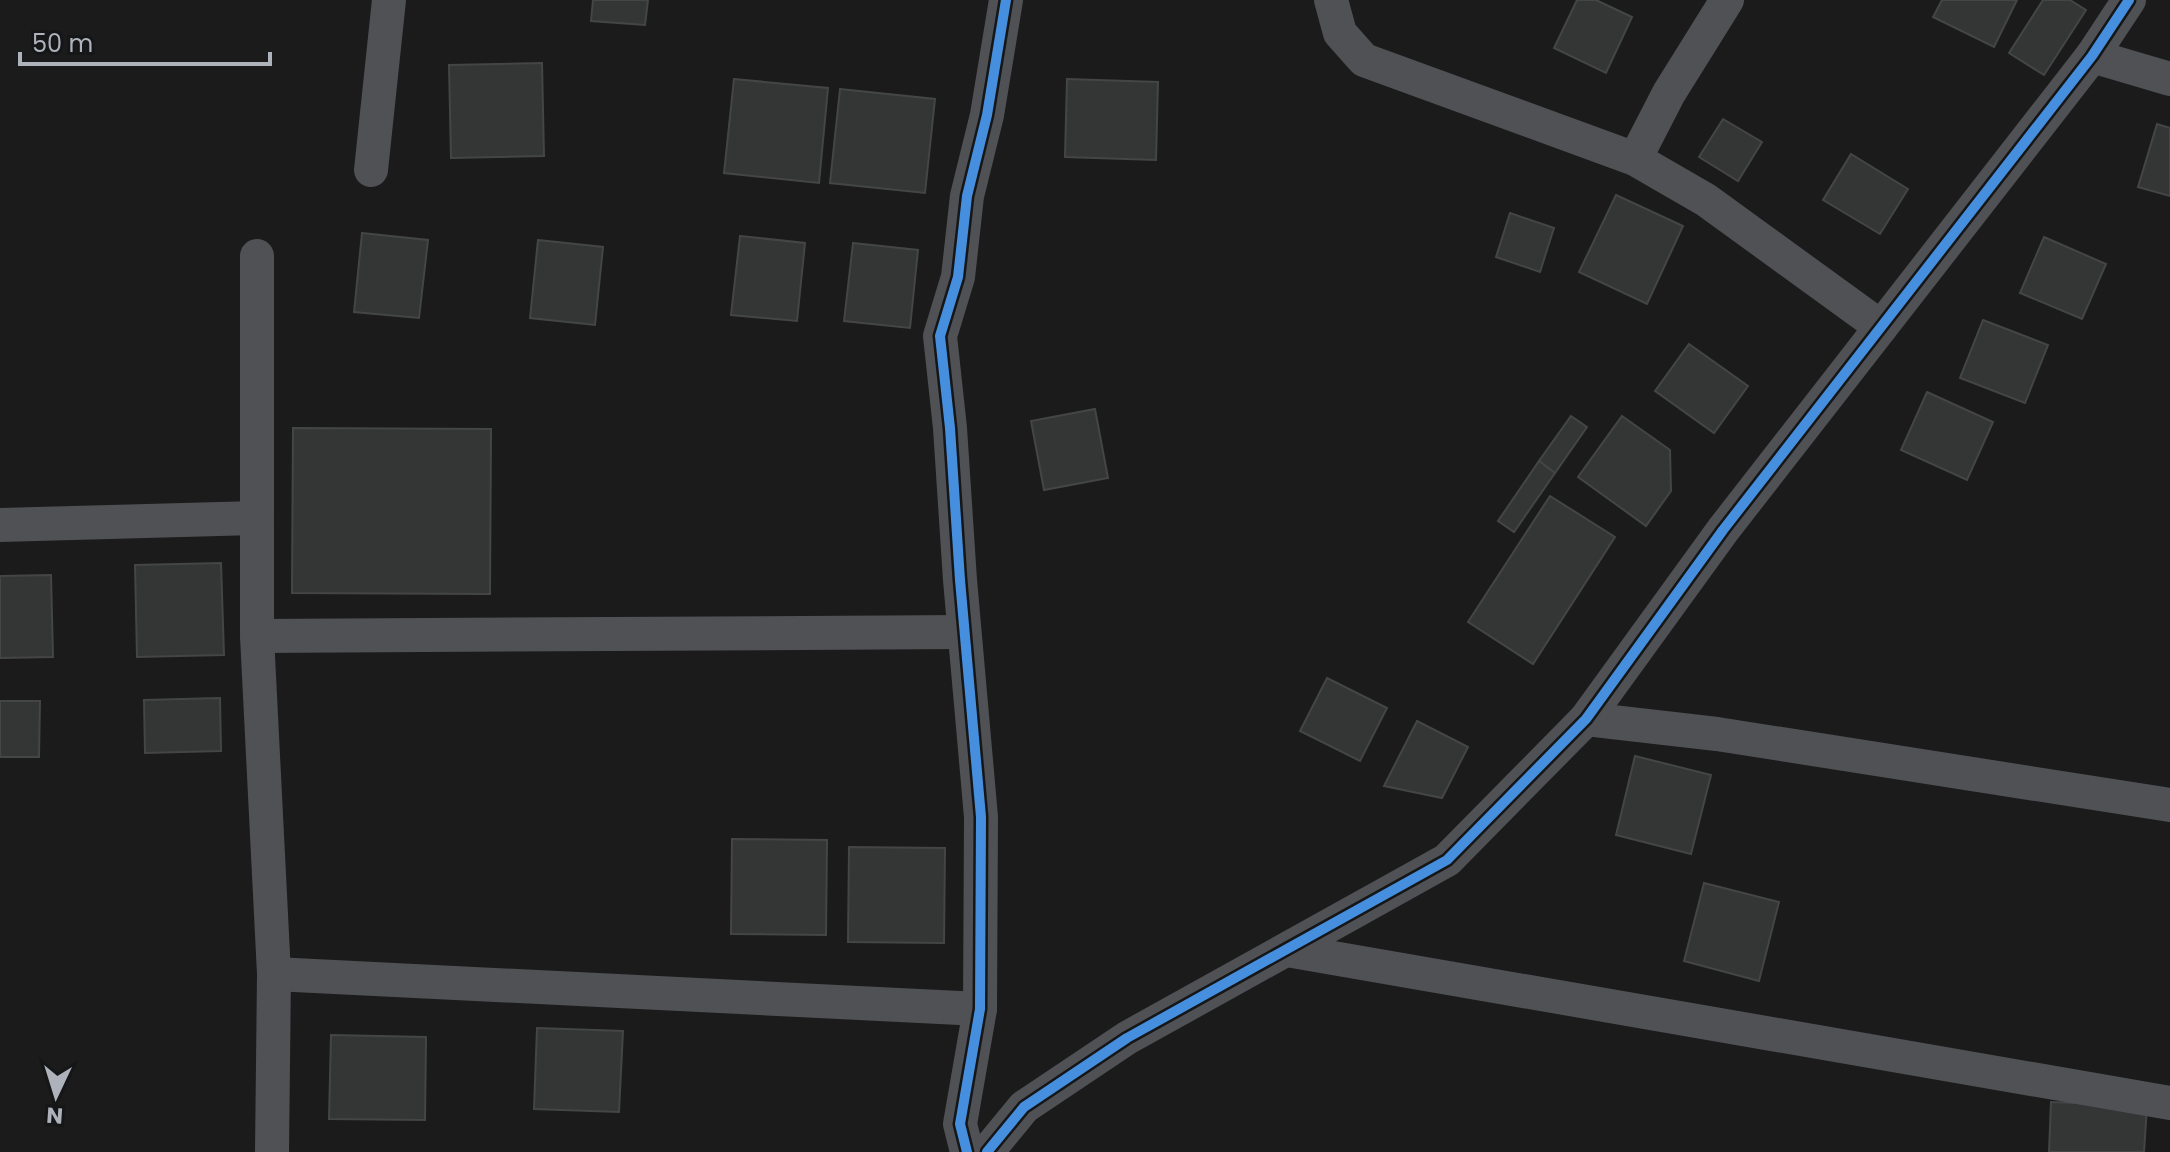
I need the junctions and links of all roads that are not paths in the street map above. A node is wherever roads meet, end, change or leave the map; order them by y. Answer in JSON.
{"nodes":[{"id":1,"x":389,"y":0,"type":"edge"},
{"id":2,"x":1006,"y":0,"type":"edge"},
{"id":3,"x":1331,"y":0,"type":"edge"},
{"id":4,"x":1727,"y":0,"type":"edge"},
{"id":5,"x":2129,"y":0,"type":"edge"},
{"id":6,"x":2092,"y":56,"type":"junction"},
{"id":7,"x":2170,"y":79,"type":"edge"},
{"id":8,"x":1635,"y":159,"type":"junction"},
{"id":9,"x":371,"y":170,"type":"dead end"},
{"id":10,"x":257,"y":256,"type":"dead end"},
{"id":11,"x":1881,"y":327,"type":"junction"},
{"id":12,"x":257,"y":518,"type":"junction"},
{"id":13,"x":0,"y":525,"type":"edge"},
{"id":14,"x":964,"y":632,"type":"junction"},
{"id":15,"x":257,"y":636,"type":"junction"},
{"id":16,"x":1586,"y":719,"type":"junction"},
{"id":17,"x":2170,"y":805,"type":"edge"},
{"id":18,"x":1287,"y":950,"type":"junction"},
{"id":19,"x":274,"y":974,"type":"junction"},
{"id":20,"x":980,"y":1009,"type":"junction"},
{"id":21,"x":2170,"y":1103,"type":"edge"},
{"id":22,"x":272,"y":1152,"type":"edge"},
{"id":23,"x":967,"y":1152,"type":"edge"},
{"id":24,"x":987,"y":1152,"type":"edge"}],
"edges":[{"from":1,"to":9,"type":"street"},
{"from":2,"to":14,"type":"street"},
{"from":3,"to":8,"type":"street"},
{"from":4,"to":8,"type":"street"},
{"from":5,"to":6,"type":"street"},
{"from":6,"to":7,"type":"street"},
{"from":6,"to":11,"type":"street"},
{"from":8,"to":11,"type":"street"},
{"from":10,"to":12,"type":"street"},
{"from":11,"to":16,"type":"street"},
{"from":12,"to":13,"type":"street"},
{"from":12,"to":15,"type":"street"},
{"from":14,"to":15,"type":"street"},
{"from":14,"to":20,"type":"street"},
{"from":15,"to":19,"type":"street"},
{"from":16,"to":17,"type":"street"},
{"from":16,"to":18,"type":"street"},
{"from":18,"to":21,"type":"street"},
{"from":18,"to":24,"type":"street"},
{"from":19,"to":20,"type":"street"},
{"from":19,"to":22,"type":"street"},
{"from":20,"to":23,"type":"street"}]}
